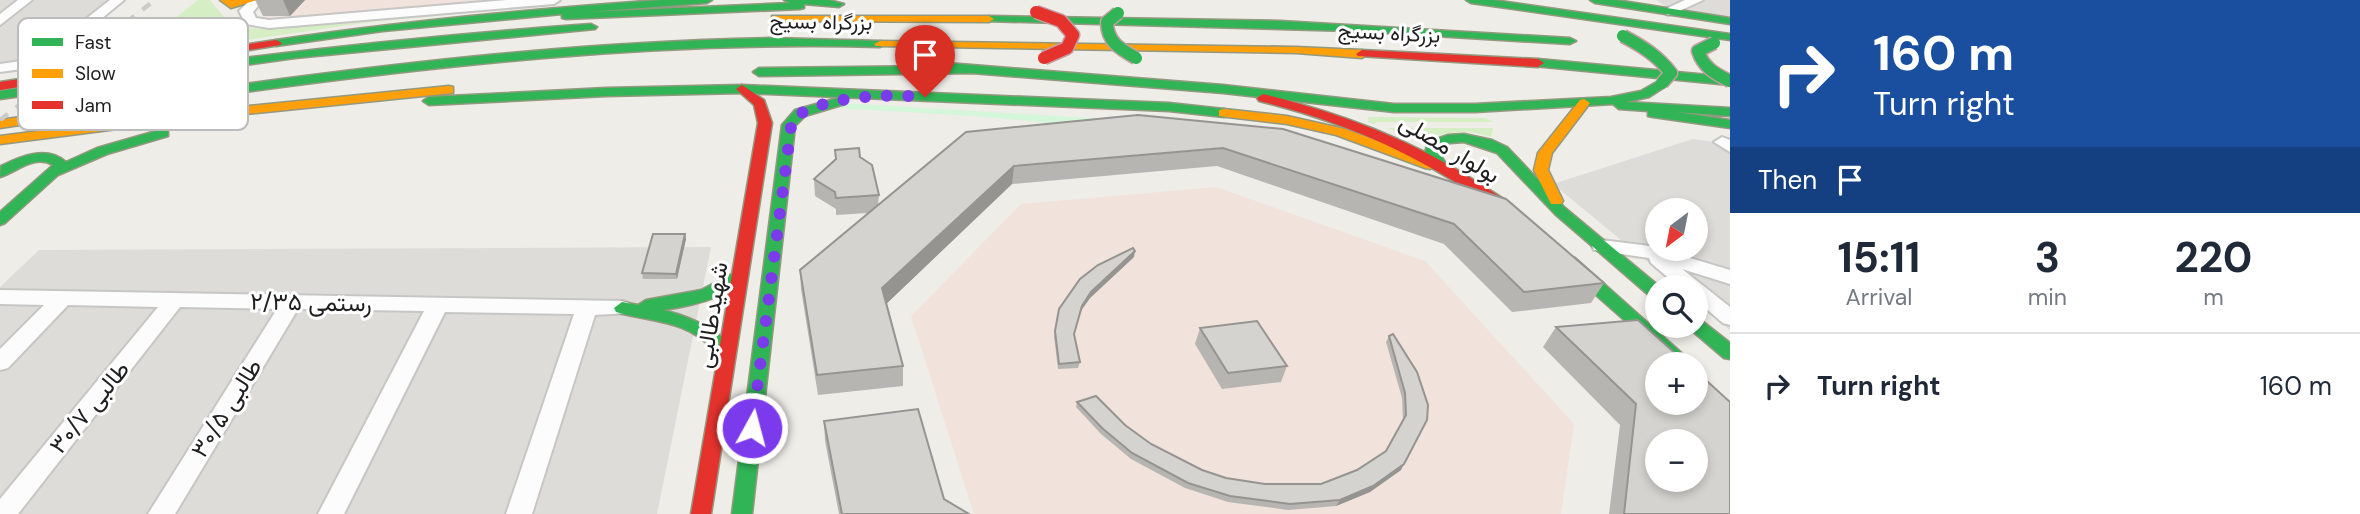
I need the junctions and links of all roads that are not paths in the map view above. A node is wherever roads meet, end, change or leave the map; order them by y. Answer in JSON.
{"nodes":[{"id":1,"x":26,"y":0,"type":"edge"},
{"id":2,"x":117,"y":0,"type":"edge"},
{"id":3,"x":225,"y":0,"type":"edge"},
{"id":4,"x":255,"y":0,"type":"edge"},
{"id":5,"x":554,"y":0,"type":"edge"},
{"id":6,"x":703,"y":0,"type":"edge"},
{"id":7,"x":789,"y":0,"type":"edge"},
{"id":8,"x":1471,"y":0,"type":"edge"},
{"id":9,"x":1595,"y":0,"type":"edge"},
{"id":10,"x":1697,"y":0,"type":"edge"},
{"id":11,"x":654,"y":1,"type":"edge"},
{"id":12,"x":887,"y":2,"type":"dead end"},
{"id":13,"x":921,"y":3,"type":"dead end"},
{"id":14,"x":839,"y":4,"type":"junction"},
{"id":15,"x":1144,"y":4,"type":"dead end"},
{"id":16,"x":1668,"y":11,"type":"junction"},
{"id":17,"x":1535,"y":12,"type":"junction"},
{"id":18,"x":95,"y":18,"type":"edge"},
{"id":19,"x":0,"y":21,"type":"edge"},
{"id":20,"x":1730,"y":21,"type":"edge"},
{"id":21,"x":1730,"y":37,"type":"edge"},
{"id":22,"x":1616,"y":40,"type":"junction"},
{"id":23,"x":1582,"y":42,"type":"dead end"},
{"id":24,"x":1722,"y":43,"type":"edge"},
{"id":25,"x":248,"y":47,"type":"edge"},
{"id":26,"x":1730,"y":56,"type":"edge"},
{"id":27,"x":248,"y":57,"type":"edge"},
{"id":28,"x":248,"y":62,"type":"edge"},
{"id":29,"x":18,"y":66,"type":"edge"},
{"id":30,"x":744,"y":67,"type":"dead end"},
{"id":31,"x":0,"y":68,"type":"edge"},
{"id":32,"x":983,"y":69,"type":"junction"},
{"id":33,"x":604,"y":71,"type":"junction"},
{"id":34,"x":664,"y":74,"type":"dead end"},
{"id":35,"x":1730,"y":81,"type":"edge"},
{"id":36,"x":18,"y":83,"type":"edge"},
{"id":37,"x":0,"y":86,"type":"edge"},
{"id":38,"x":248,"y":88,"type":"edge"},
{"id":39,"x":742,"y":89,"type":"junction"},
{"id":40,"x":1223,"y":89,"type":"junction"},
{"id":41,"x":685,"y":90,"type":"junction"},
{"id":42,"x":18,"y":93,"type":"edge"},
{"id":43,"x":900,"y":95,"type":"junction"},
{"id":44,"x":0,"y":96,"type":"edge"},
{"id":45,"x":248,"y":97,"type":"edge"},
{"id":46,"x":429,"y":101,"type":"junction"},
{"id":47,"x":1584,"y":103,"type":"junction"},
{"id":48,"x":248,"y":110,"type":"edge"},
{"id":49,"x":1730,"y":112,"type":"edge"},
{"id":50,"x":248,"y":120,"type":"edge"},
{"id":51,"x":18,"y":121,"type":"edge"},
{"id":52,"x":765,"y":123,"type":"junction"},
{"id":53,"x":0,"y":124,"type":"edge"},
{"id":54,"x":1730,"y":124,"type":"edge"},
{"id":55,"x":789,"y":125,"type":"junction"},
{"id":56,"x":74,"y":130,"type":"edge"},
{"id":57,"x":181,"y":130,"type":"edge"},
{"id":58,"x":0,"y":139,"type":"edge"},
{"id":59,"x":1438,"y":162,"type":"junction"},
{"id":60,"x":57,"y":171,"type":"junction"},
{"id":61,"x":0,"y":173,"type":"edge"},
{"id":62,"x":1460,"y":176,"type":"junction"},
{"id":63,"x":1562,"y":214,"type":"junction"},
{"id":64,"x":0,"y":220,"type":"edge"},
{"id":65,"x":1526,"y":225,"type":"edge"},
{"id":66,"x":1601,"y":246,"type":"junction"},
{"id":67,"x":1645,"y":251,"type":"edge"},
{"id":68,"x":1558,"y":252,"type":"edge"},
{"id":69,"x":1661,"y":261,"type":"edge"},
{"id":70,"x":1679,"y":261,"type":"edge"},
{"id":71,"x":740,"y":275,"type":"junction"},
{"id":72,"x":1678,"y":275,"type":"edge"},
{"id":73,"x":1730,"y":277,"type":"edge"},
{"id":74,"x":1645,"y":283,"type":"edge"},
{"id":75,"x":0,"y":297,"type":"edge"},
{"id":76,"x":63,"y":298,"type":"junction"},
{"id":77,"x":175,"y":300,"type":"junction"},
{"id":78,"x":1708,"y":300,"type":"edge"},
{"id":79,"x":292,"y":302,"type":"junction"},
{"id":80,"x":438,"y":304,"type":"junction"},
{"id":81,"x":587,"y":307,"type":"junction"},
{"id":82,"x":622,"y":308,"type":"junction"},
{"id":83,"x":1730,"y":318,"type":"edge"},
{"id":84,"x":1708,"y":335,"type":"edge"},
{"id":85,"x":1671,"y":352,"type":"edge"},
{"id":86,"x":1730,"y":353,"type":"edge"},
{"id":87,"x":0,"y":362,"type":"edge"},
{"id":88,"x":724,"y":372,"type":"junction"},
{"id":89,"x":734,"y":429,"type":"junction"},
{"id":90,"x":3,"y":514,"type":"edge"},
{"id":91,"x":160,"y":514,"type":"edge"},
{"id":92,"x":331,"y":514,"type":"edge"},
{"id":93,"x":519,"y":514,"type":"edge"},
{"id":94,"x":701,"y":514,"type":"edge"},
{"id":95,"x":742,"y":514,"type":"edge"}],
"edges":[{"from":1,"to":19,"type":"street"},
{"from":2,"to":18,"type":"street"},
{"from":3,"to":4,"type":"main road"},
{"from":4,"to":5,"type":"street"},
{"from":6,"to":11,"type":"main road"},
{"from":7,"to":14,"type":"main road"},
{"from":8,"to":17,"type":"main road"},
{"from":9,"to":16,"type":"main road"},
{"from":10,"to":16,"type":"street"},
{"from":11,"to":25,"type":"main road"},
{"from":12,"to":14,"type":"main road"},
{"from":13,"to":32,"type":"main road","bridge":true},
{"from":14,"to":27,"type":"main road"},
{"from":15,"to":40,"type":"main road","bridge":true},
{"from":16,"to":20,"type":"main road"},
{"from":17,"to":21,"type":"main road"},
{"from":17,"to":22,"type":"main road"},
{"from":22,"to":26,"type":"main road"},
{"from":22,"to":47,"type":"main road","bridge":true},
{"from":23,"to":28,"type":"main road","name":"بزرگراه بسیج"},
{"from":24,"to":35,"type":"main road","bridge":true},
{"from":29,"to":31,"type":"street"},
{"from":30,"to":32,"type":"main road"},
{"from":32,"to":40,"type":"main road"},
{"from":33,"to":34,"type":"main road"},
{"from":33,"to":41,"type":"main road"},
{"from":33,"to":45,"type":"main road"},
{"from":33,"to":46,"type":"main road"},
{"from":33,"to":48,"type":"main road"},
{"from":35,"to":38,"type":"main road","name":"بزرگراه بسیج"},
{"from":36,"to":37,"type":"main road"},
{"from":39,"to":41,"type":"main road"},
{"from":39,"to":43,"type":"main road"},
{"from":39,"to":52,"type":"main road"},
{"from":40,"to":47,"type":"main road"},
{"from":40,"to":59,"type":"main road","name":"بولوار مصلی"},
{"from":41,"to":46,"type":"main road"},
{"from":42,"to":44,"type":"main road","name":"بزرگراه بسیج"},
{"from":43,"to":55,"type":"main road"},
{"from":43,"to":62,"type":"main road"},
{"from":46,"to":50,"type":"main road"},
{"from":47,"to":49,"type":"main road"},
{"from":47,"to":54,"type":"main road"},
{"from":47,"to":63,"type":"main road","name":"بولوار مصلی"},
{"from":51,"to":53,"type":"main road","name":"بزرگراه بسیج"},
{"from":52,"to":55,"type":"main road"},
{"from":52,"to":71,"type":"main road","name":"شهیدطالبی"},
{"from":55,"to":89,"type":"main road","name":"شهیدطالبی"},
{"from":56,"to":58,"type":"main road"},
{"from":57,"to":60,"type":"main road"},
{"from":59,"to":62,"type":"main road","name":"بولوار مصلی"},
{"from":59,"to":63,"type":"main road"},
{"from":60,"to":61,"type":"main road"},
{"from":60,"to":64,"type":"main road"},
{"from":62,"to":65,"type":"main road","name":"بولوار مصلی"},
{"from":63,"to":66,"type":"main road","name":"بولوار مصلی"},
{"from":66,"to":67,"type":"street"},
{"from":66,"to":74,"type":"main road","name":"بولوار مصلی"},
{"from":68,"to":85,"type":"main road"},
{"from":69,"to":72,"type":"street"},
{"from":70,"to":73,"type":"street"},
{"from":71,"to":82,"type":"main road"},
{"from":71,"to":88,"type":"main road","name":"شهیدطالبی"},
{"from":75,"to":76,"type":"street","name":"رستمی ۲/۳۵"},
{"from":76,"to":77,"type":"street","name":"رستمی ۲/۳۵"},
{"from":76,"to":87,"type":"street"},
{"from":77,"to":79,"type":"street","name":"رستمی ۲/۳۵"},
{"from":77,"to":90,"type":"street","name":"طالبی ۳۰/۷"},
{"from":78,"to":83,"type":"street"},
{"from":79,"to":80,"type":"street","name":"رستمی ۲/۳۵"},
{"from":79,"to":91,"type":"street","name":"طالبی ۳۰/۵"},
{"from":80,"to":81,"type":"street","name":"رستمی ۲/۳۵"},
{"from":80,"to":92,"type":"street"},
{"from":81,"to":82,"type":"street","name":"رستمی ۲/۳۵"},
{"from":81,"to":93,"type":"street"},
{"from":82,"to":88,"type":"main road"},
{"from":84,"to":86,"type":"main road"},
{"from":88,"to":89,"type":"main road","name":"شهیدطالبی"},
{"from":89,"to":94,"type":"main road","name":"شهیدطالبی"},
{"from":89,"to":95,"type":"main road","name":"شهیدطالبی"}]}
